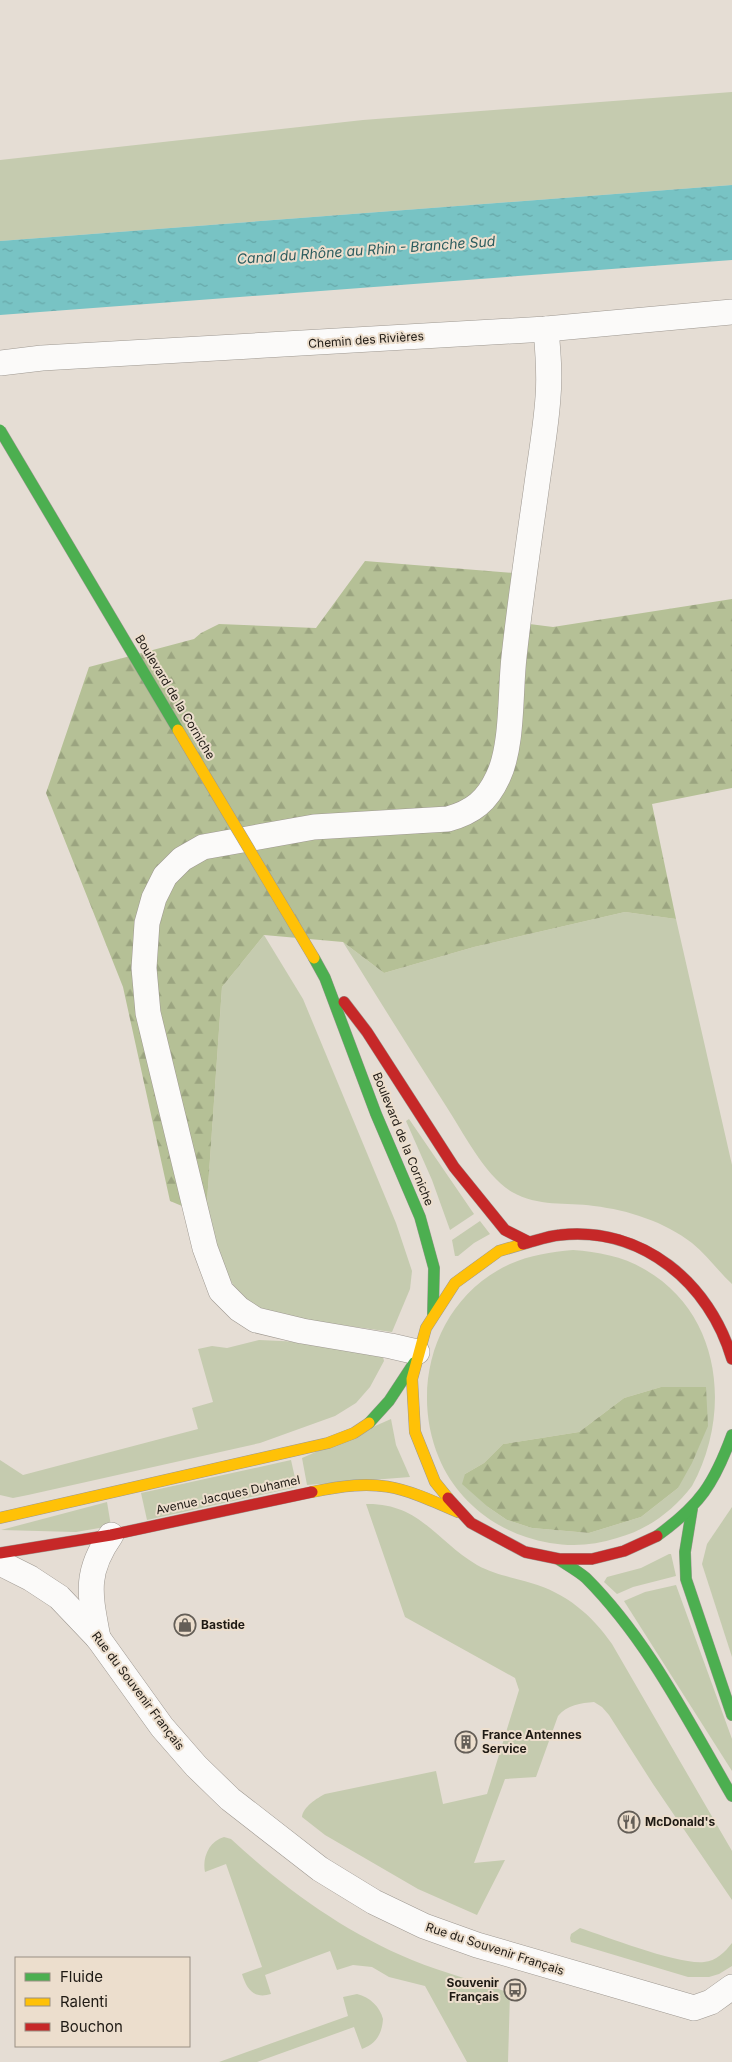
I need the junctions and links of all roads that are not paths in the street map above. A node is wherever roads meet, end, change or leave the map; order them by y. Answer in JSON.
{"nodes":[{"id":1,"x":732,"y":312,"type":"edge"},
{"id":2,"x":546,"y":329,"type":"junction"},
{"id":3,"x":0,"y":363,"type":"edge"},
{"id":4,"x":0,"y":430,"type":"edge"},
{"id":5,"x":325,"y":978,"type":"junction"},
{"id":6,"x":527,"y":1241,"type":"junction"},
{"id":7,"x":707,"y":1304,"type":"junction"},
{"id":8,"x":724,"y":1310,"type":"dead end"},
{"id":9,"x":433,"y":1314,"type":"junction"},
{"id":10,"x":415,"y":1358,"type":"junction"},
{"id":11,"x":732,"y":1359,"type":"edge"},
{"id":12,"x":732,"y":1436,"type":"edge"},
{"id":13,"x":692,"y":1509,"type":"junction"},
{"id":14,"x":458,"y":1512,"type":"junction"},
{"id":15,"x":0,"y":1518,"type":"edge"},
{"id":16,"x":111,"y":1535,"type":"junction"},
{"id":17,"x":0,"y":1553,"type":"edge"},
{"id":18,"x":558,"y":1559,"type":"junction"},
{"id":19,"x":0,"y":1562,"type":"edge"},
{"id":20,"x":98,"y":1638,"type":"junction"},
{"id":21,"x":732,"y":1715,"type":"edge"},
{"id":22,"x":732,"y":1796,"type":"edge"},
{"id":23,"x":732,"y":1987,"type":"edge"}],
"edges":[{"from":1,"to":2,"type":"street","name":"Chemin des Rivières"},
{"from":2,"to":3,"type":"street","name":"Chemin des Rivières"},
{"from":2,"to":10,"type":"street"},
{"from":4,"to":5,"type":"main road","name":"Boulevard de la Corniche","bridge":true},
{"from":5,"to":6,"type":"main road","name":"Boulevard de la Corniche"},
{"from":5,"to":9,"type":"main road","name":"Boulevard de la Corniche"},
{"from":6,"to":7,"type":"main road"},
{"from":6,"to":9,"type":"main road"},
{"from":7,"to":8,"type":"main road"},
{"from":7,"to":11,"type":"main road"},
{"from":9,"to":10,"type":"main road"},
{"from":10,"to":14,"type":"main road"},
{"from":10,"to":15,"type":"main road"},
{"from":12,"to":13,"type":"main road"},
{"from":13,"to":18,"type":"main road"},
{"from":13,"to":21,"type":"main road"},
{"from":14,"to":16,"type":"main road","name":"Avenue Jacques Duhamel"},
{"from":14,"to":18,"type":"main road"},
{"from":16,"to":17,"type":"main road","name":"Avenue Jacques Duhamel"},
{"from":16,"to":20,"type":"street"},
{"from":18,"to":22,"type":"main road"},
{"from":19,"to":20,"type":"street","name":"Rue du Souvenir Français"},
{"from":20,"to":23,"type":"street","name":"Rue du Souvenir Français"}]}
